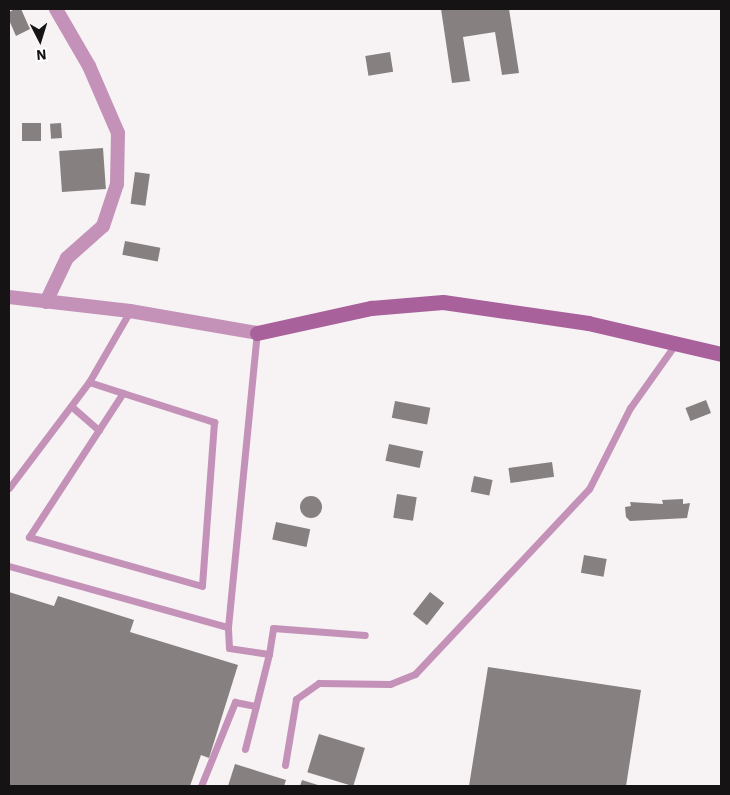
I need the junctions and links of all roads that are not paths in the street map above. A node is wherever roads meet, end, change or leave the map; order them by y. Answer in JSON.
{"nodes":[{"id":1,"x":56,"y":9,"type":"edge"},
{"id":2,"x":9,"y":297,"type":"edge"},
{"id":3,"x":46,"y":302,"type":"junction"},
{"id":4,"x":130,"y":311,"type":"junction"},
{"id":5,"x":257,"y":333,"type":"junction"},
{"id":6,"x":674,"y":346,"type":"junction"},
{"id":7,"x":721,"y":354,"type":"edge"},
{"id":8,"x":89,"y":382,"type":"junction"},
{"id":9,"x":123,"y":393,"type":"junction"},
{"id":10,"x":71,"y":406,"type":"junction"},
{"id":11,"x":99,"y":430,"type":"junction"},
{"id":12,"x":9,"y":488,"type":"edge"},
{"id":13,"x":9,"y":566,"type":"edge"},
{"id":14,"x":228,"y":627,"type":"junction"},
{"id":15,"x":365,"y":635,"type":"dead end"},
{"id":16,"x":269,"y":654,"type":"junction"},
{"id":17,"x":256,"y":706,"type":"junction"},
{"id":18,"x":245,"y":749,"type":"dead end"},
{"id":19,"x":285,"y":765,"type":"dead end"},
{"id":20,"x":201,"y":786,"type":"edge"}],
"edges":[{"from":1,"to":3,"type":"street"},
{"from":2,"to":3,"type":"street"},
{"from":3,"to":4,"type":"street"},
{"from":4,"to":5,"type":"street"},
{"from":4,"to":8,"type":"lane"},
{"from":5,"to":6,"type":"street"},
{"from":5,"to":14,"type":"lane"},
{"from":6,"to":7,"type":"street"},
{"from":6,"to":19,"type":"lane"},
{"from":8,"to":9,"type":"lane"},
{"from":8,"to":10,"type":"lane"},
{"from":9,"to":11,"type":"lane"},
{"from":9,"to":11,"type":"lane"},
{"from":10,"to":11,"type":"lane"},
{"from":10,"to":12,"type":"lane"},
{"from":13,"to":14,"type":"lane"},
{"from":14,"to":16,"type":"lane"},
{"from":15,"to":16,"type":"lane"},
{"from":16,"to":17,"type":"lane"},
{"from":17,"to":18,"type":"lane"},
{"from":17,"to":20,"type":"lane"}]}
